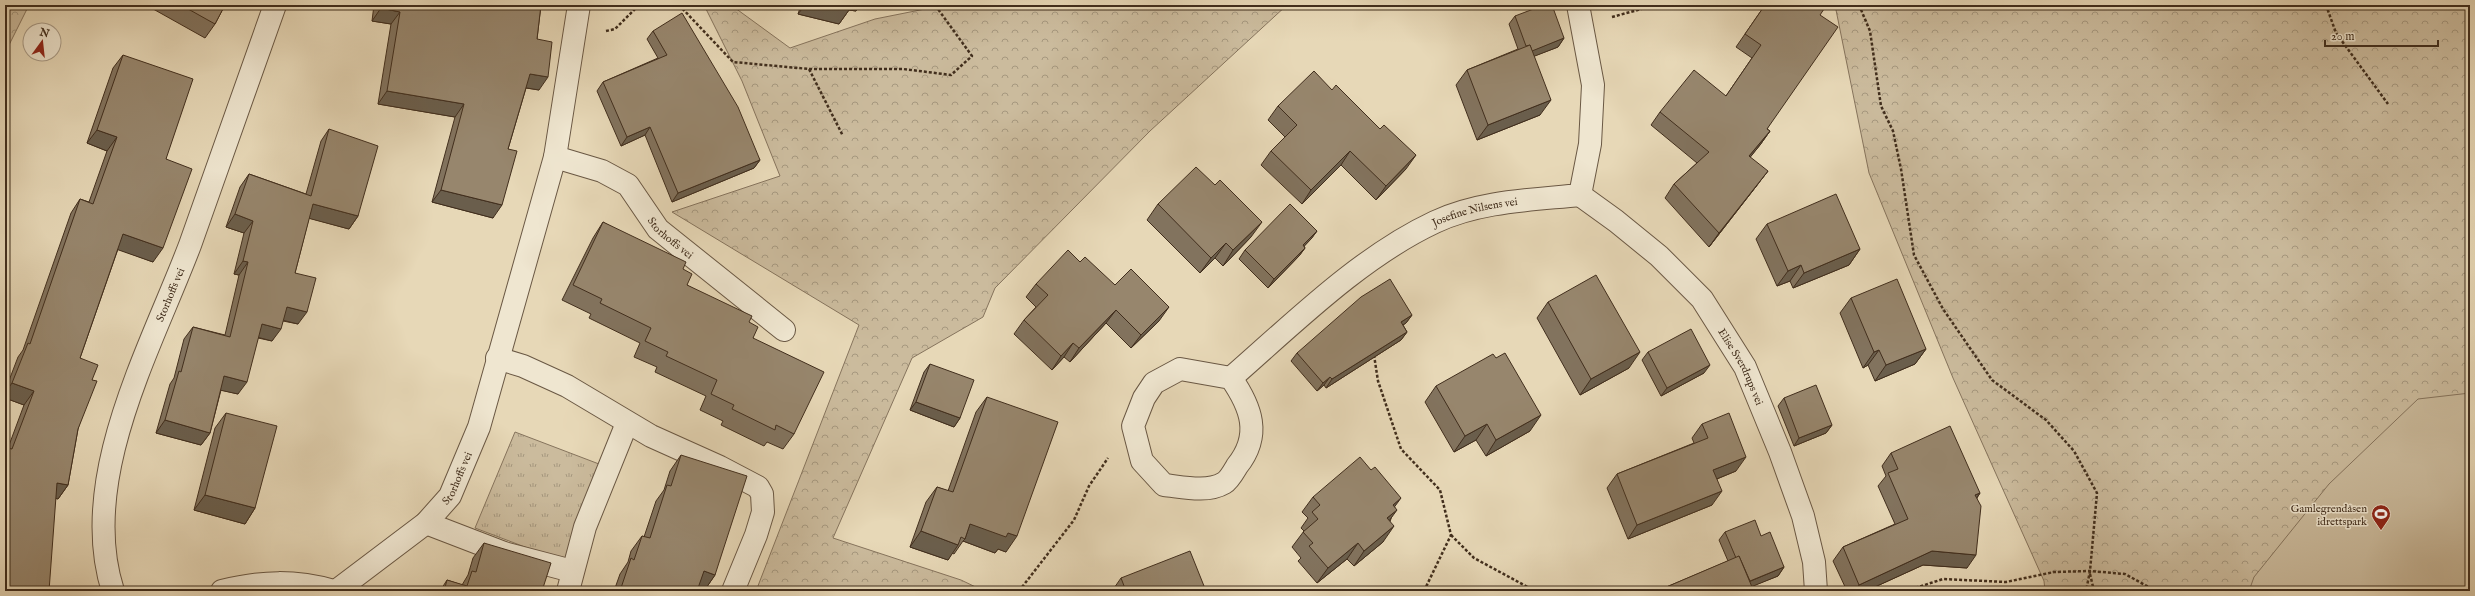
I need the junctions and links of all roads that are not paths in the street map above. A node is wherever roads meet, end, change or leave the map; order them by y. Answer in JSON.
{"nodes":[{"id":1,"x":275,"y":5,"type":"edge"},
{"id":2,"x":579,"y":5,"type":"edge"},
{"id":3,"x":1580,"y":14,"type":"edge"},
{"id":4,"x":555,"y":157,"type":"junction"},
{"id":5,"x":1580,"y":195,"type":"junction"},
{"id":6,"x":784,"y":330,"type":"dead end"},
{"id":7,"x":497,"y":358,"type":"junction"},
{"id":8,"x":1231,"y":378,"type":"junction"},
{"id":9,"x":627,"y":423,"type":"junction"},
{"id":10,"x":426,"y":523,"type":"junction"},
{"id":11,"x":570,"y":581,"type":"edge"},
{"id":12,"x":113,"y":591,"type":"edge"},
{"id":13,"x":222,"y":591,"type":"edge"},
{"id":14,"x":335,"y":591,"type":"edge"},
{"id":15,"x":733,"y":591,"type":"edge"},
{"id":16,"x":1816,"y":591,"type":"edge"}],
"edges":[{"from":1,"to":12,"type":"street","name":"Storhoffs vei"},
{"from":2,"to":4,"type":"street","name":"Storhoffs vei"},
{"from":3,"to":5,"type":"street"},
{"from":4,"to":6,"type":"street","name":"Storhoffs vei"},
{"from":4,"to":7,"type":"street","name":"Storhoffs vei"},
{"from":5,"to":8,"type":"street","name":"Josefine Nilsens vei"},
{"from":5,"to":16,"type":"street","name":"Elise Sverdrups vei"},
{"from":7,"to":9,"type":"street"},
{"from":7,"to":10,"type":"street","name":"Storhoffs vei"},
{"from":8,"to":8,"type":"street"},
{"from":9,"to":11,"type":"street"},
{"from":9,"to":15,"type":"street"},
{"from":10,"to":11,"type":"street"},
{"from":10,"to":14,"type":"street","name":"Storhoffs vei"},
{"from":13,"to":14,"type":"street","name":"Storhoffs vei"}]}
